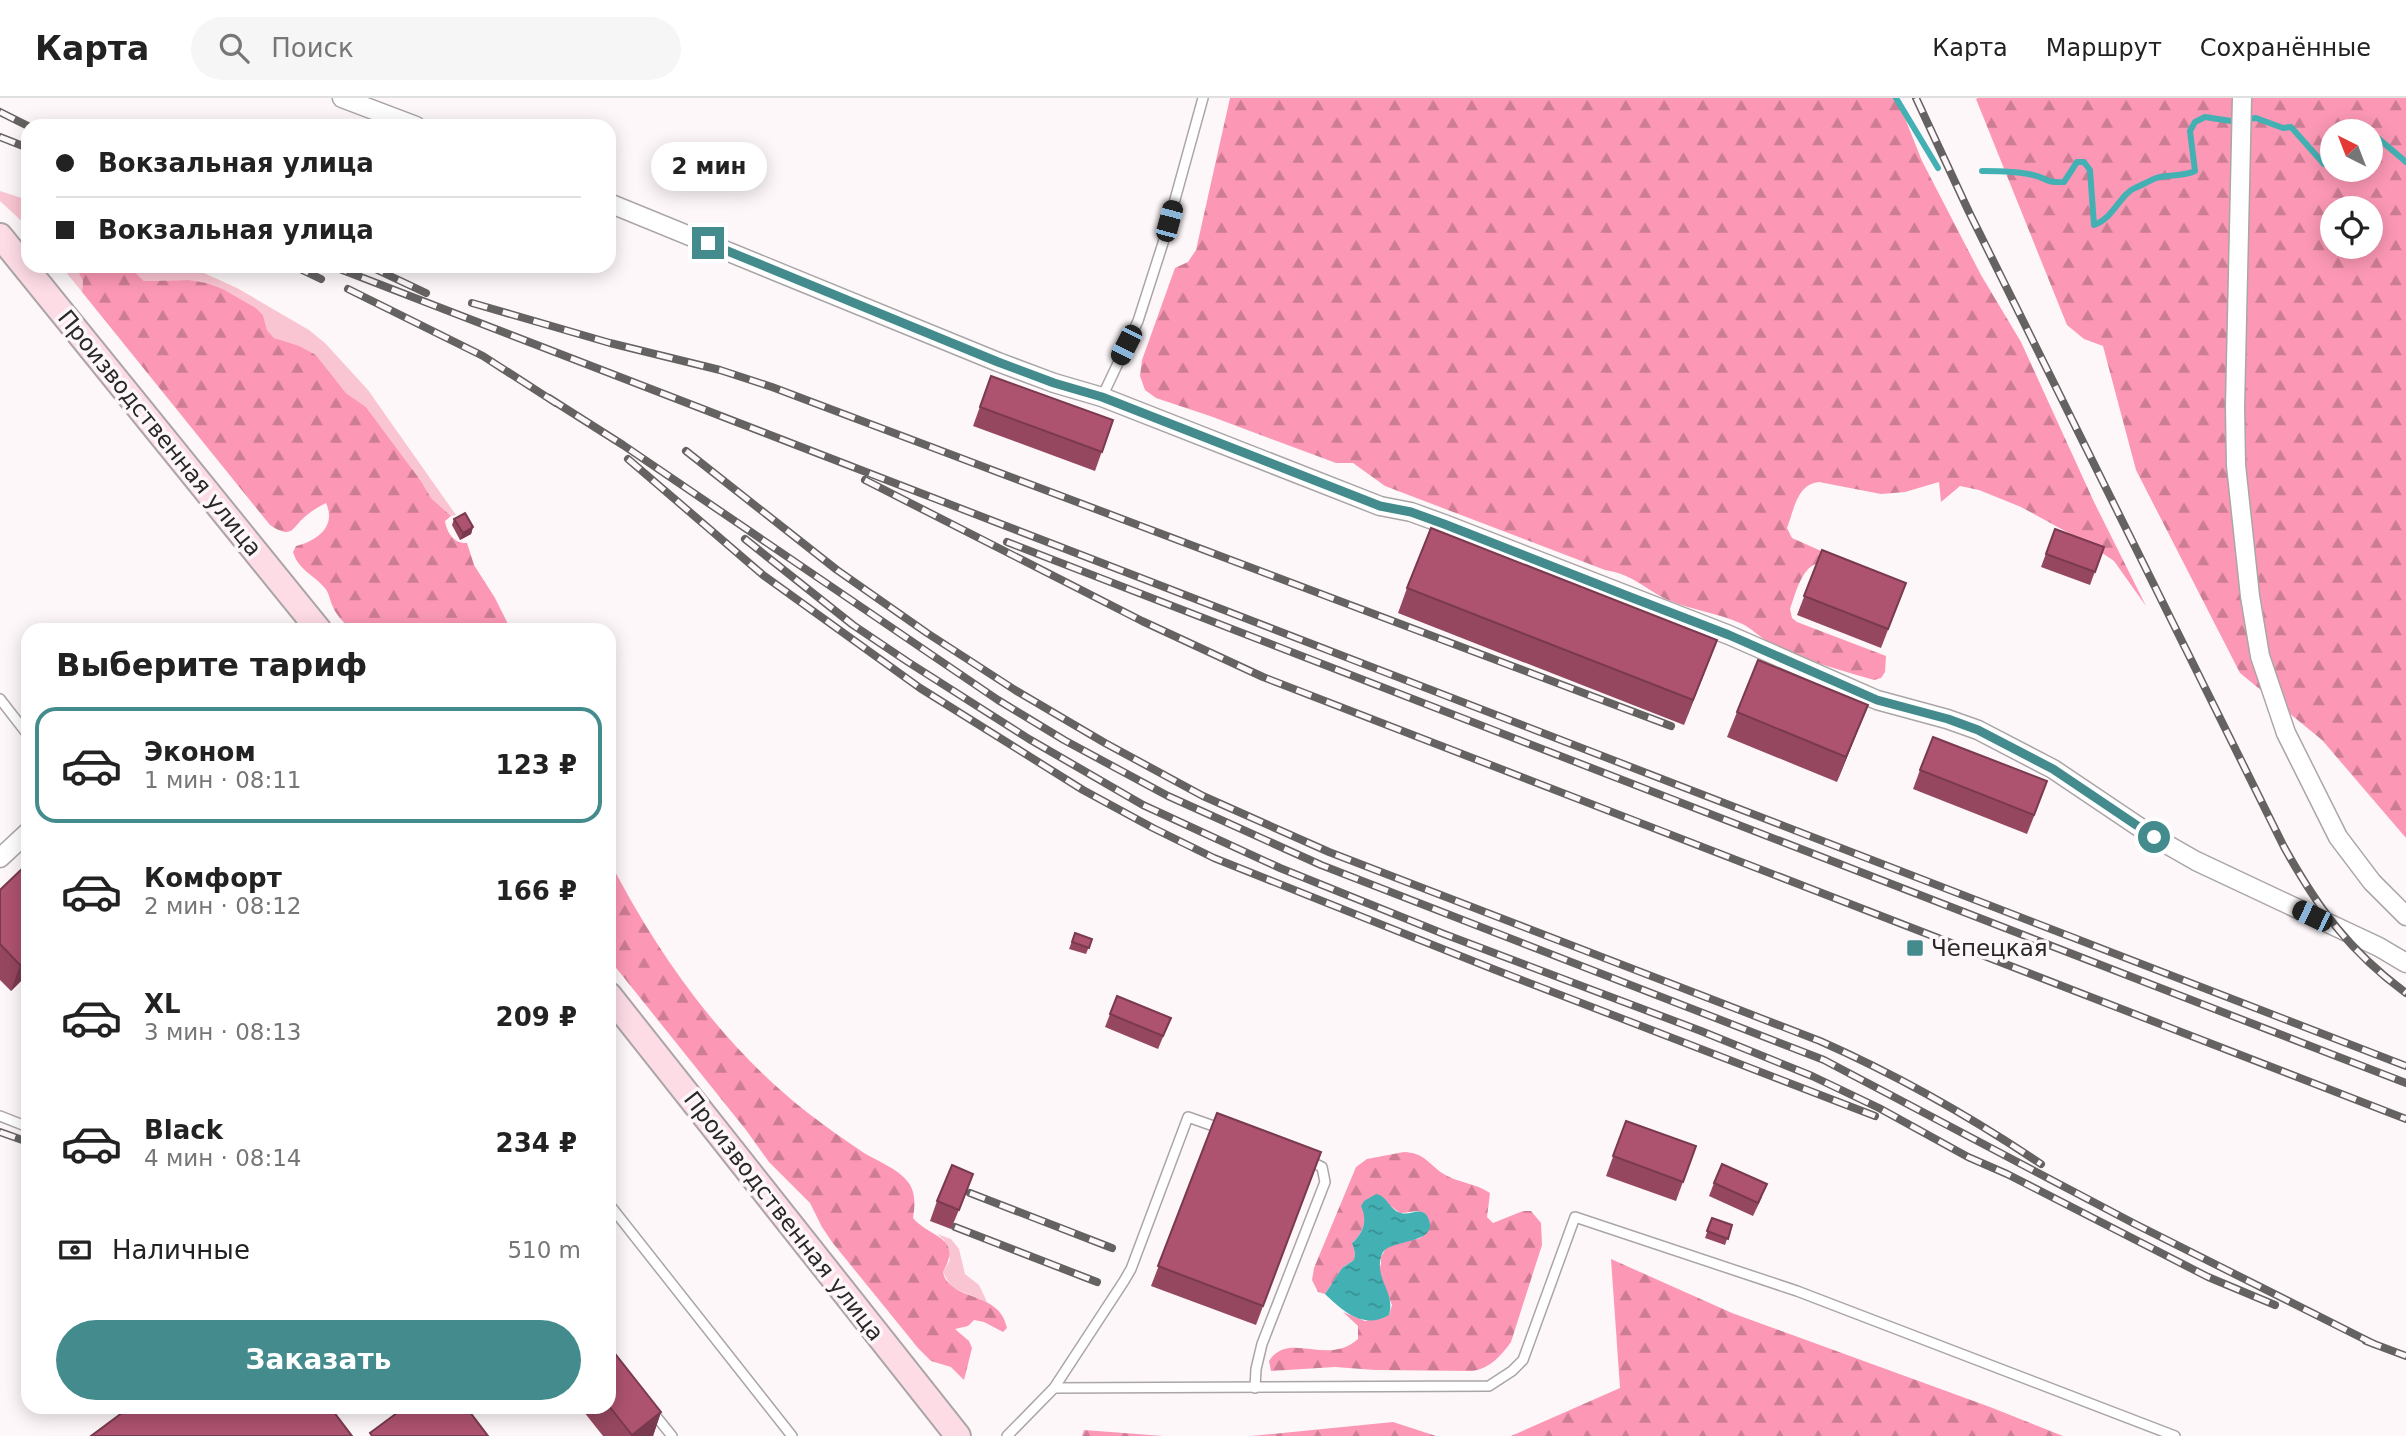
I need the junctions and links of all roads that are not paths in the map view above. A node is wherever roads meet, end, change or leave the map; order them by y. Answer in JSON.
{"nodes":[{"id":1,"x":342,"y":98,"type":"edge"},
{"id":2,"x":1203,"y":98,"type":"edge"},
{"id":3,"x":2242,"y":98,"type":"edge"},
{"id":4,"x":398,"y":119,"type":"edge"},
{"id":5,"x":616,"y":207,"type":"edge"},
{"id":6,"x":0,"y":236,"type":"edge"},
{"id":7,"x":21,"y":262,"type":"edge"},
{"id":8,"x":30,"y":273,"type":"edge"},
{"id":9,"x":1102,"y":397,"type":"junction"},
{"id":10,"x":313,"y":623,"type":"edge"},
{"id":11,"x":0,"y":699,"type":"edge"},
{"id":12,"x":21,"y":726,"type":"edge"},
{"id":13,"x":21,"y":838,"type":"edge"},
{"id":14,"x":0,"y":858,"type":"edge"},
{"id":15,"x":2406,"y":916,"type":"edge"},
{"id":16,"x":2406,"y":963,"type":"edge"},
{"id":17,"x":616,"y":1004,"type":"edge"},
{"id":18,"x":0,"y":1116,"type":"edge"},
{"id":19,"x":21,"y":1124,"type":"edge"},
{"id":20,"x":1226,"y":1130,"type":"edge"},
{"id":21,"x":1301,"y":1158,"type":"edge"},
{"id":22,"x":616,"y":1213,"type":"edge"},
{"id":23,"x":1054,"y":1388,"type":"junction"},
{"id":24,"x":1255,"y":1388,"type":"junction"},
{"id":25,"x":648,"y":1406,"type":"edge"},
{"id":26,"x":672,"y":1436,"type":"edge"},
{"id":27,"x":792,"y":1436,"type":"edge"},
{"id":28,"x":958,"y":1436,"type":"edge"},
{"id":29,"x":1007,"y":1436,"type":"edge"},
{"id":30,"x":2175,"y":1436,"type":"edge"}],
"edges":[{"from":1,"to":4,"type":"street"},
{"from":2,"to":9,"type":"lane"},
{"from":3,"to":15,"type":"street"},
{"from":5,"to":9,"type":"street"},
{"from":6,"to":7,"type":"main road","name":"Производственная улица"},
{"from":8,"to":10,"type":"main road","name":"Производственная улица"},
{"from":9,"to":16,"type":"street"},
{"from":11,"to":12,"type":"lane"},
{"from":13,"to":14,"type":"street"},
{"from":17,"to":28,"type":"main road","name":"Производственная улица"},
{"from":18,"to":19,"type":"lane"},
{"from":20,"to":23,"type":"lane"},
{"from":21,"to":24,"type":"lane"},
{"from":22,"to":27,"type":"lane"},
{"from":23,"to":24,"type":"lane"},
{"from":23,"to":29,"type":"lane"},
{"from":24,"to":30,"type":"lane"},
{"from":25,"to":26,"type":"lane"}]}
